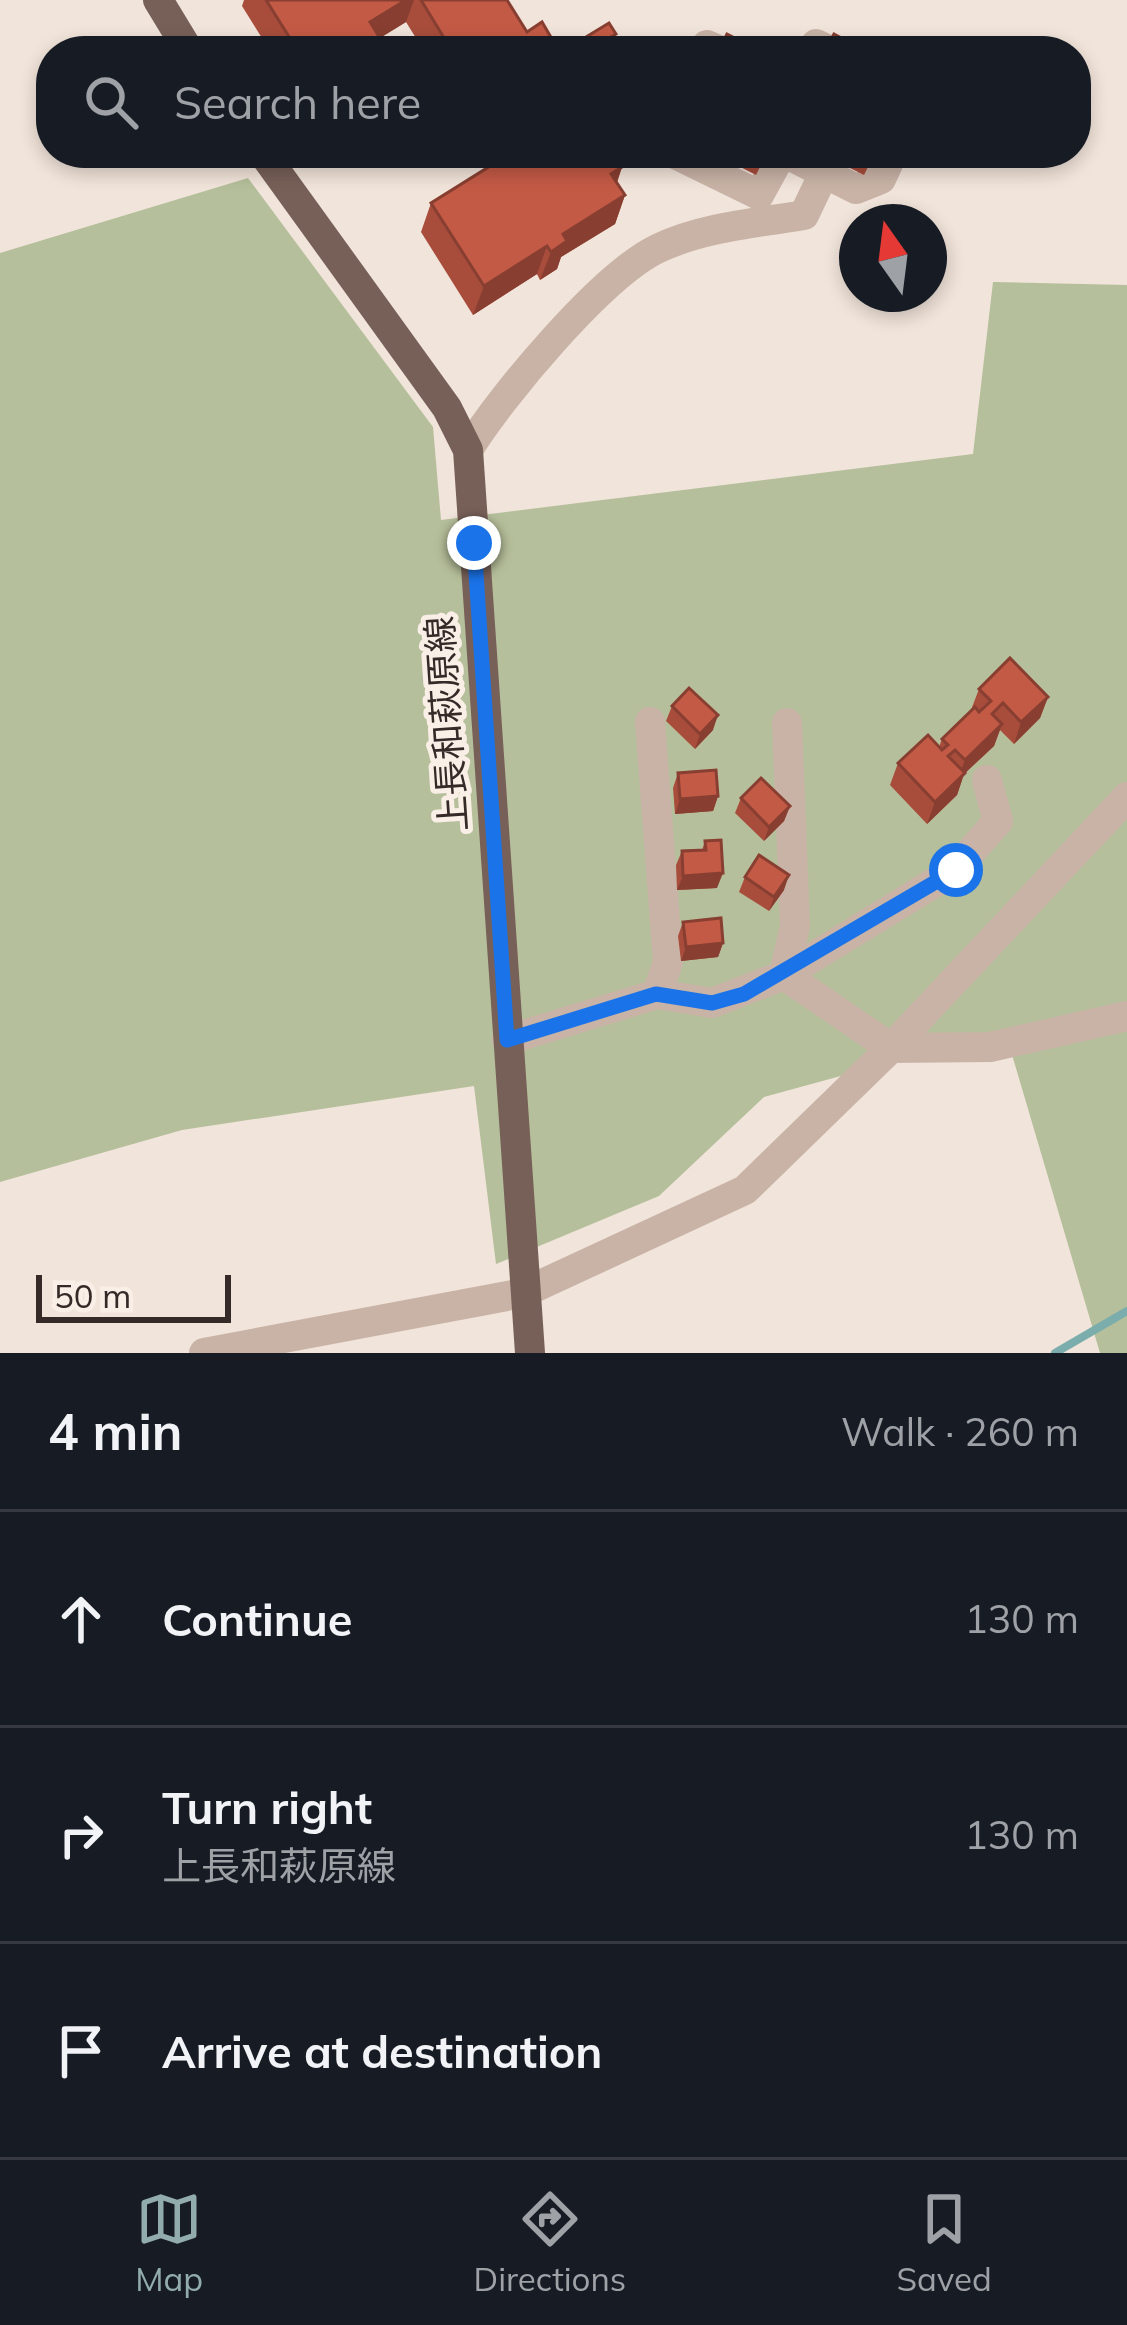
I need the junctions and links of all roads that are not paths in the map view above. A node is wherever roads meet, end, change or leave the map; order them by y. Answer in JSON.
{"nodes":[{"id":1,"x":158,"y":0,"type":"edge"},
{"id":2,"x":181,"y":36,"type":"edge"},
{"id":3,"x":274,"y":168,"type":"edge"},
{"id":4,"x":704,"y":168,"type":"edge"},
{"id":5,"x":775,"y":168,"type":"edge"},
{"id":6,"x":814,"y":168,"type":"edge"},
{"id":7,"x":886,"y":168,"type":"edge"},
{"id":8,"x":824,"y":173,"type":"junction"},
{"id":9,"x":468,"y":450,"type":"junction"},
{"id":10,"x":650,"y":722,"type":"dead end"},
{"id":11,"x":787,"y":723,"type":"dead end"},
{"id":12,"x":987,"y":781,"type":"dead end"},
{"id":13,"x":1127,"y":797,"type":"edge"},
{"id":14,"x":784,"y":974,"type":"junction"},
{"id":15,"x":656,"y":994,"type":"junction"},
{"id":16,"x":1127,"y":1016,"type":"edge"},
{"id":17,"x":507,"y":1040,"type":"junction"},
{"id":18,"x":891,"y":1048,"type":"junction"},
{"id":19,"x":523,"y":1293,"type":"junction"},
{"id":20,"x":204,"y":1353,"type":"edge"},
{"id":21,"x":530,"y":1353,"type":"edge"}],
"edges":[{"from":1,"to":2,"type":"main road"},
{"from":3,"to":9,"type":"main road","name":"上長和萩原線"},
{"from":4,"to":5,"type":"street"},
{"from":6,"to":8,"type":"street"},
{"from":7,"to":8,"type":"street"},
{"from":8,"to":9,"type":"street"},
{"from":9,"to":17,"type":"main road","name":"上長和萩原線"},
{"from":10,"to":15,"type":"street"},
{"from":11,"to":14,"type":"street"},
{"from":12,"to":14,"type":"street"},
{"from":13,"to":18,"type":"street"},
{"from":14,"to":15,"type":"street"},
{"from":14,"to":18,"type":"street"},
{"from":15,"to":17,"type":"street"},
{"from":16,"to":18,"type":"street"},
{"from":17,"to":19,"type":"main road","name":"上長和萩原線"},
{"from":18,"to":19,"type":"street"},
{"from":19,"to":20,"type":"street"},
{"from":19,"to":21,"type":"main road","name":"上長和萩原線"}]}
